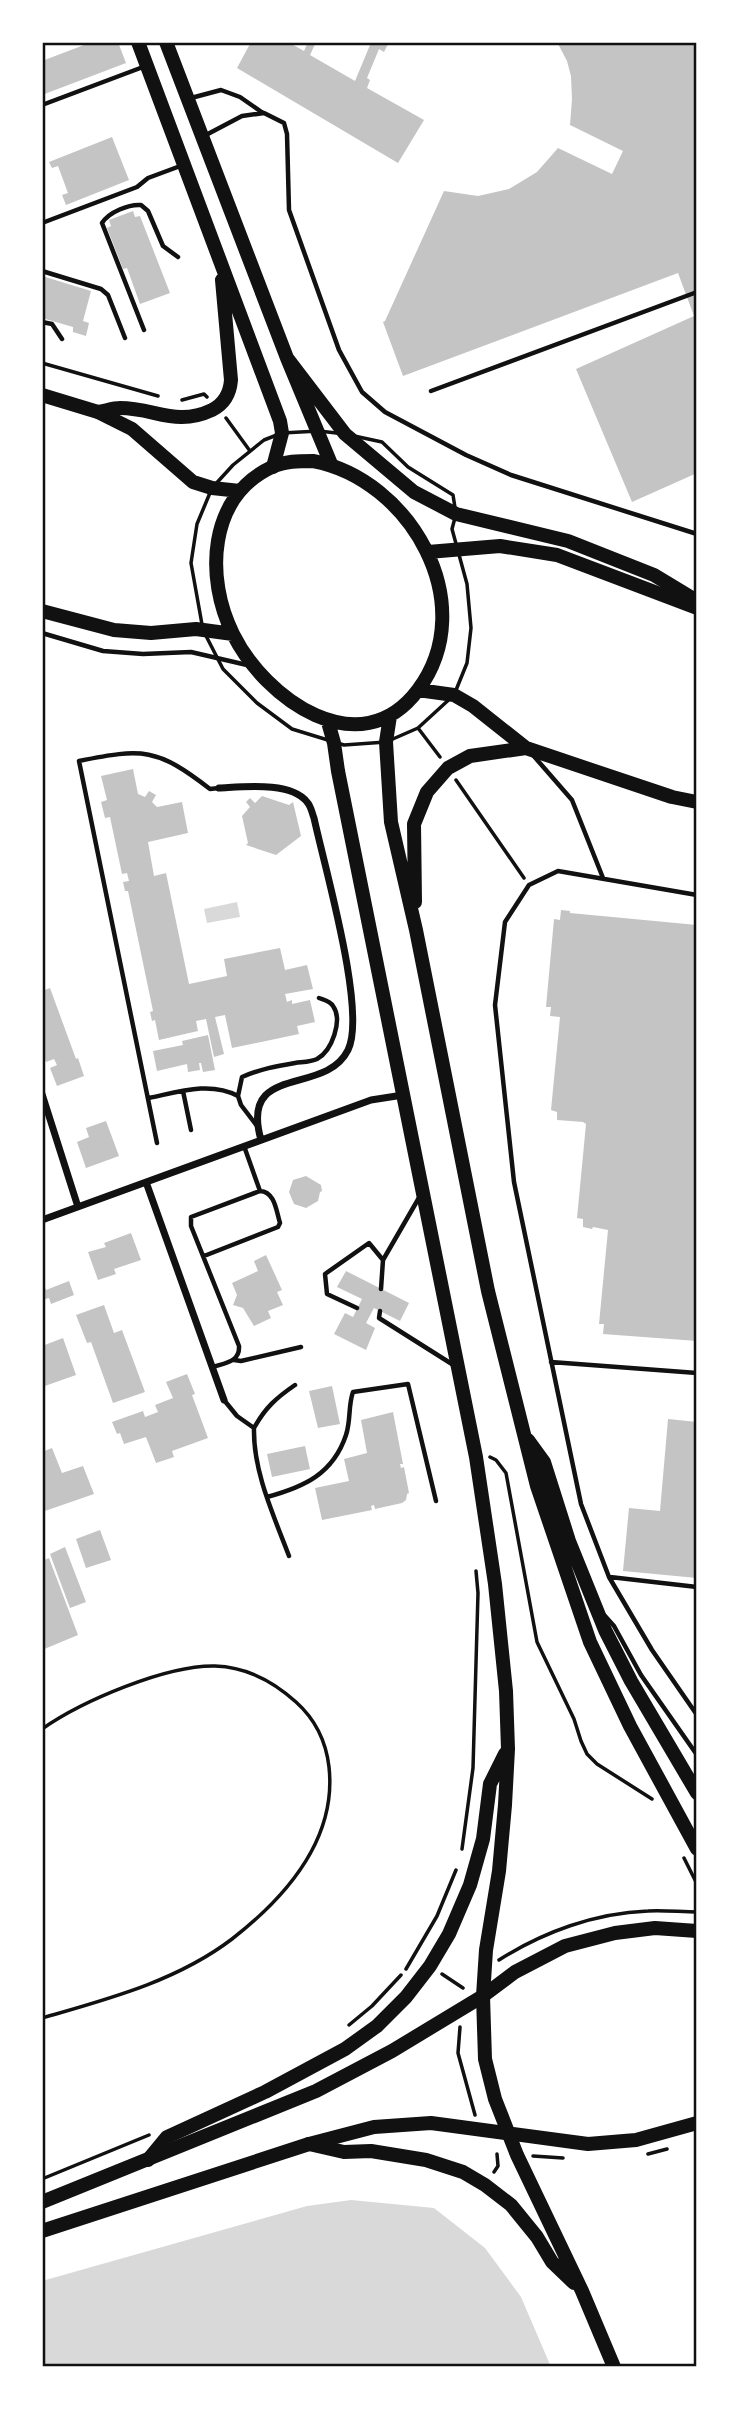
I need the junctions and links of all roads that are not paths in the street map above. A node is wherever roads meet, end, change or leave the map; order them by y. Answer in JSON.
{"nodes":[{"id":1,"x":138,"y":42,"type":"edge"},
{"id":2,"x":166,"y":42,"type":"edge"},
{"id":3,"x":147,"y":66,"type":"junction"},
{"id":4,"x":188,"y":99,"type":"junction"},
{"id":5,"x":42,"y":105,"type":"edge"},
{"id":6,"x":264,"y":113,"type":"junction"},
{"id":7,"x":203,"y":136,"type":"junction"},
{"id":8,"x":185,"y":164,"type":"junction"},
{"id":9,"x":42,"y":223,"type":"edge"},
{"id":10,"x":178,"y":257,"type":"dead end"},
{"id":11,"x":220,"y":261,"type":"junction"},
{"id":12,"x":42,"y":271,"type":"edge"},
{"id":13,"x":697,"y":292,"type":"edge"},
{"id":14,"x":42,"y":322,"type":"edge"},
{"id":15,"x":144,"y":330,"type":"dead end"},
{"id":16,"x":125,"y":338,"type":"dead end"},
{"id":17,"x":62,"y":339,"type":"dead end"},
{"id":18,"x":287,"y":358,"type":"junction"},
{"id":19,"x":430,"y":391,"type":"dead end"},
{"id":20,"x":42,"y":395,"type":"edge"},
{"id":21,"x":98,"y":412,"type":"junction"},
{"id":22,"x":331,"y":464,"type":"junction"},
{"id":23,"x":272,"y":467,"type":"junction"},
{"id":24,"x":240,"y":491,"type":"junction"},
{"id":25,"x":697,"y":534,"type":"edge"},
{"id":26,"x":428,"y":552,"type":"junction"},
{"id":27,"x":697,"y":601,"type":"edge"},
{"id":28,"x":697,"y":608,"type":"edge"},
{"id":29,"x":42,"y":611,"type":"edge"},
{"id":30,"x":42,"y":633,"type":"edge"},
{"id":31,"x":233,"y":634,"type":"junction"},
{"id":32,"x":256,"y":667,"type":"junction"},
{"id":33,"x":418,"y":690,"type":"junction"},
{"id":34,"x":390,"y":716,"type":"junction"},
{"id":35,"x":328,"y":722,"type":"junction"},
{"id":36,"x":526,"y":748,"type":"junction"},
{"id":37,"x":219,"y":788,"type":"joint"},
{"id":38,"x":697,"y":802,"type":"edge"},
{"id":39,"x":604,"y":879,"type":"junction"},
{"id":40,"x":697,"y":895,"type":"edge"},
{"id":41,"x":415,"y":930,"type":"junction"},
{"id":42,"x":319,"y":999,"type":"dead end"},
{"id":43,"x":183,"y":1091,"type":"junction"},
{"id":44,"x":42,"y":1094,"type":"edge"},
{"id":45,"x":403,"y":1095,"type":"junction"},
{"id":46,"x":238,"y":1096,"type":"junction"},
{"id":47,"x":149,"y":1098,"type":"junction"},
{"id":48,"x":257,"y":1126,"type":"junction"},
{"id":49,"x":191,"y":1130,"type":"dead end"},
{"id":50,"x":261,"y":1140,"type":"junction"},
{"id":51,"x":157,"y":1143,"type":"dead end"},
{"id":52,"x":244,"y":1146,"type":"junction"},
{"id":53,"x":146,"y":1182,"type":"junction"},
{"id":54,"x":424,"y":1189,"type":"junction"},
{"id":55,"x":260,"y":1191,"type":"junction"},
{"id":56,"x":78,"y":1207,"type":"junction"},
{"id":57,"x":42,"y":1220,"type":"edge"},
{"id":58,"x":204,"y":1256,"type":"junction"},
{"id":59,"x":383,"y":1260,"type":"junction"},
{"id":60,"x":381,"y":1289,"type":"dead end"},
{"id":61,"x":357,"y":1308,"type":"dead end"},
{"id":62,"x":380,"y":1311,"type":"dead end"},
{"id":63,"x":371,"y":1314,"type":"dead end"},
{"id":64,"x":379,"y":1318,"type":"junction"},
{"id":65,"x":301,"y":1347,"type":"dead end"},
{"id":66,"x":234,"y":1360,"type":"junction"},
{"id":67,"x":551,"y":1362,"type":"junction"},
{"id":68,"x":213,"y":1367,"type":"junction"},
{"id":69,"x":458,"y":1368,"type":"junction"},
{"id":70,"x":697,"y":1373,"type":"edge"},
{"id":71,"x":295,"y":1385,"type":"dead end"},
{"id":72,"x":224,"y":1400,"type":"joint"},
{"id":73,"x":254,"y":1428,"type":"junction"},
{"id":74,"x":523,"y":1433,"type":"junction"},
{"id":75,"x":267,"y":1497,"type":"junction"},
{"id":76,"x":436,"y":1501,"type":"dead end"},
{"id":77,"x":289,"y":1556,"type":"dead end"},
{"id":78,"x":609,"y":1577,"type":"junction"},
{"id":79,"x":697,"y":1587,"type":"edge"},
{"id":80,"x":592,"y":1601,"type":"junction"},
{"id":81,"x":697,"y":1715,"type":"edge"},
{"id":82,"x":508,"y":1749,"type":"junction"},
{"id":83,"x":697,"y":1755,"type":"edge"},
{"id":84,"x":697,"y":1793,"type":"edge"},
{"id":85,"x":697,"y":1849,"type":"edge"},
{"id":86,"x":697,"y":1931,"type":"edge"},
{"id":87,"x":483,"y":1996,"type":"junction"},
{"id":88,"x":697,"y":2123,"type":"edge"},
{"id":89,"x":507,"y":2132,"type":"junction"},
{"id":90,"x":309,"y":2144,"type":"junction"},
{"id":91,"x":148,"y":2160,"type":"junction"},
{"id":92,"x":42,"y":2202,"type":"edge"},
{"id":93,"x":42,"y":2231,"type":"edge"},
{"id":94,"x":582,"y":2291,"type":"junction"},
{"id":95,"x":614,"y":2367,"type":"edge"}],
"edges":[{"from":1,"to":3,"type":"main road"},
{"from":2,"to":4,"type":"main road"},
{"from":3,"to":5,"type":"lane"},
{"from":3,"to":8,"type":"main road"},
{"from":4,"to":6,"type":"lane"},
{"from":4,"to":7,"type":"main road"},
{"from":6,"to":7,"type":"lane"},
{"from":6,"to":25,"type":"lane"},
{"from":7,"to":18,"type":"main road"},
{"from":8,"to":9,"type":"lane"},
{"from":8,"to":11,"type":"main road"},
{"from":10,"to":15,"type":"lane"},
{"from":11,"to":21,"type":"main road"},
{"from":11,"to":23,"type":"main road"},
{"from":12,"to":16,"type":"lane"},
{"from":13,"to":19,"type":"lane"},
{"from":14,"to":17,"type":"lane"},
{"from":18,"to":22,"type":"main road"},
{"from":18,"to":27,"type":"main road"},
{"from":20,"to":21,"type":"main road"},
{"from":21,"to":24,"type":"main road"},
{"from":22,"to":23,"type":"main road"},
{"from":22,"to":26,"type":"main road"},
{"from":23,"to":24,"type":"main road"},
{"from":24,"to":31,"type":"main road"},
{"from":26,"to":28,"type":"main road"},
{"from":26,"to":33,"type":"main road"},
{"from":29,"to":31,"type":"main road"},
{"from":30,"to":32,"type":"lane"},
{"from":31,"to":32,"type":"main road"},
{"from":32,"to":35,"type":"main road"},
{"from":33,"to":34,"type":"main road"},
{"from":33,"to":36,"type":"main road"},
{"from":34,"to":35,"type":"main road"},
{"from":34,"to":41,"type":"main road"},
{"from":35,"to":45,"type":"main road"},
{"from":36,"to":38,"type":"main road"},
{"from":36,"to":39,"type":"lane"},
{"from":36,"to":41,"type":"main road"},
{"from":37,"to":47,"type":"lane"},
{"from":37,"to":48,"type":"street"},
{"from":39,"to":40,"type":"lane"},
{"from":39,"to":67,"type":"lane"},
{"from":41,"to":74,"type":"main road"},
{"from":42,"to":46,"type":"lane"},
{"from":43,"to":46,"type":"lane"},
{"from":43,"to":47,"type":"lane"},
{"from":43,"to":49,"type":"lane"},
{"from":44,"to":56,"type":"street"},
{"from":45,"to":50,"type":"street"},
{"from":45,"to":54,"type":"main road"},
{"from":46,"to":48,"type":"lane"},
{"from":47,"to":51,"type":"lane"},
{"from":48,"to":50,"type":"street"},
{"from":50,"to":52,"type":"street"},
{"from":52,"to":53,"type":"street"},
{"from":52,"to":55,"type":"lane"},
{"from":53,"to":56,"type":"street"},
{"from":53,"to":68,"type":"street"},
{"from":54,"to":59,"type":"lane"},
{"from":54,"to":69,"type":"main road"},
{"from":55,"to":58,"type":"lane"},
{"from":55,"to":58,"type":"lane"},
{"from":56,"to":57,"type":"street"},
{"from":58,"to":66,"type":"lane"},
{"from":59,"to":60,"type":"lane"},
{"from":59,"to":61,"type":"lane"},
{"from":62,"to":64,"type":"lane"},
{"from":63,"to":64,"type":"lane"},
{"from":64,"to":69,"type":"lane"},
{"from":65,"to":66,"type":"lane"},
{"from":66,"to":68,"type":"lane"},
{"from":67,"to":70,"type":"lane"},
{"from":67,"to":78,"type":"lane"},
{"from":68,"to":72,"type":"street"},
{"from":69,"to":82,"type":"main road"},
{"from":71,"to":73,"type":"lane"},
{"from":72,"to":73,"type":"lane"},
{"from":73,"to":75,"type":"lane"},
{"from":74,"to":80,"type":"main road"},
{"from":74,"to":85,"type":"main road"},
{"from":75,"to":76,"type":"lane"},
{"from":75,"to":77,"type":"lane"},
{"from":78,"to":79,"type":"lane"},
{"from":78,"to":81,"type":"lane"},
{"from":80,"to":83,"type":"lane"},
{"from":80,"to":84,"type":"main road"},
{"from":82,"to":87,"type":"main road"},
{"from":82,"to":91,"type":"main road"},
{"from":86,"to":87,"type":"main road"},
{"from":87,"to":89,"type":"main road"},
{"from":87,"to":91,"type":"main road"},
{"from":88,"to":89,"type":"main road"},
{"from":89,"to":90,"type":"main road"},
{"from":89,"to":94,"type":"main road"},
{"from":90,"to":93,"type":"main road"},
{"from":90,"to":94,"type":"main road"},
{"from":91,"to":92,"type":"main road"},
{"from":94,"to":95,"type":"main road"}]}
